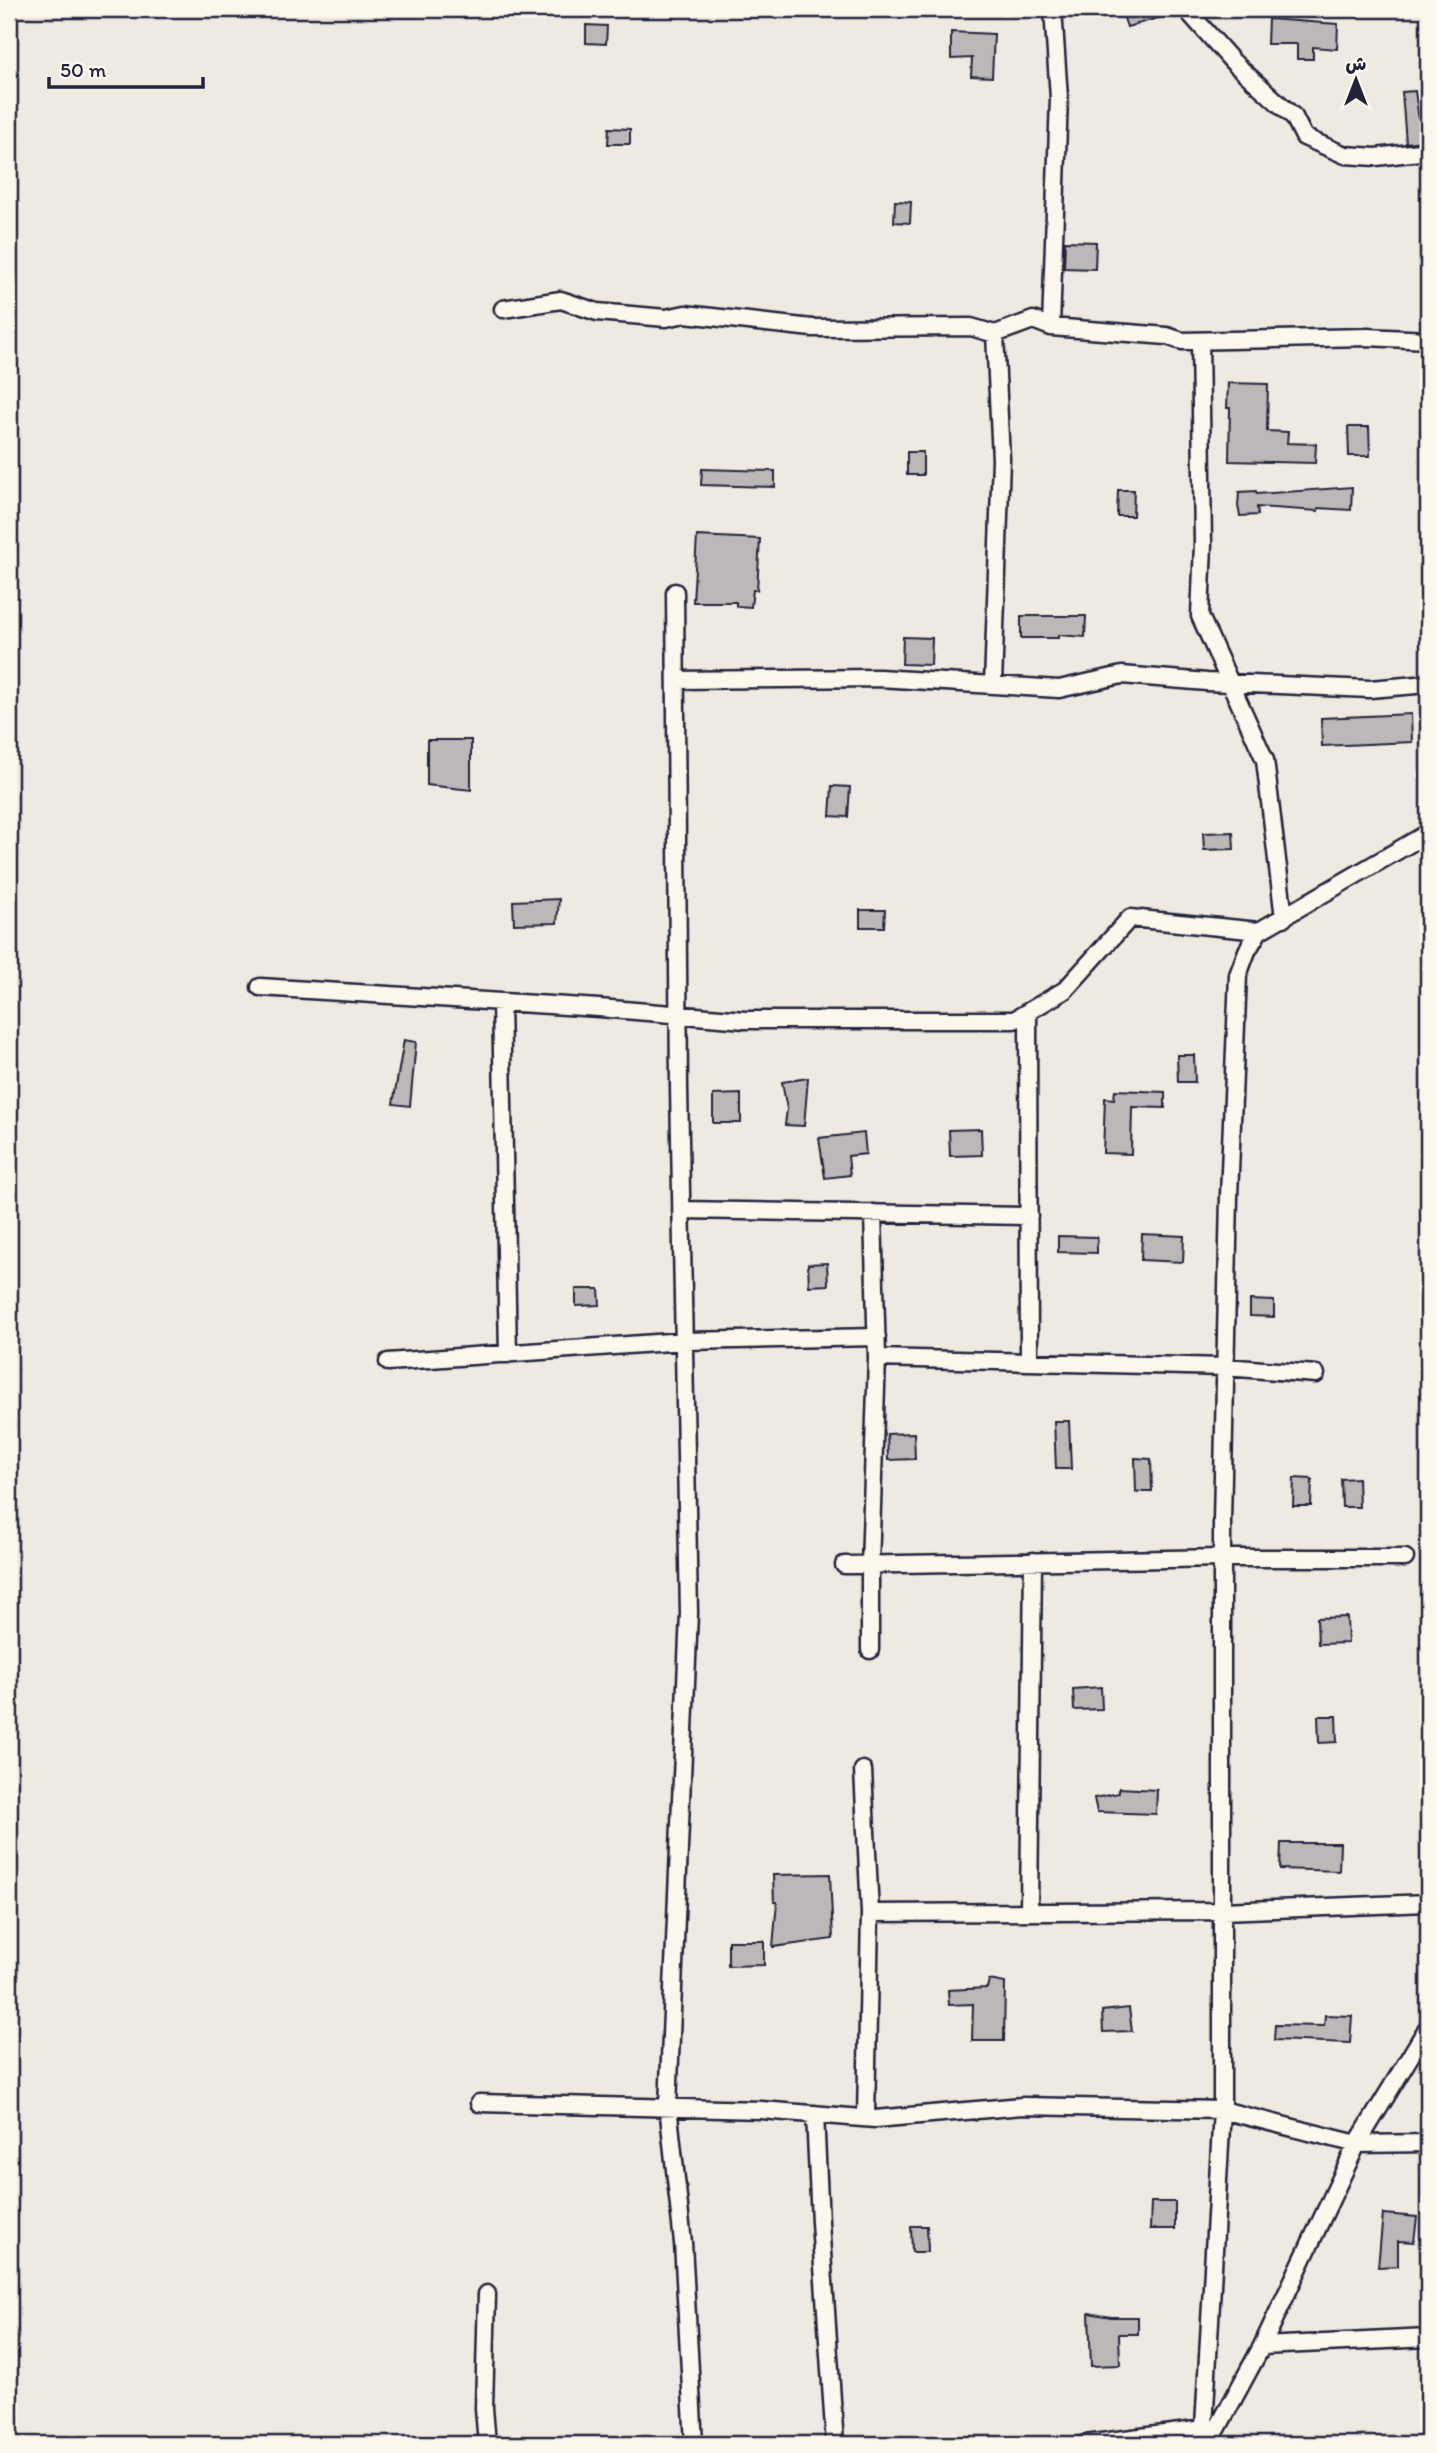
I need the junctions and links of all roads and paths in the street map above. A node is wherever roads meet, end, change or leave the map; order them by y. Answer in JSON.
{"nodes":[{"id":1,"x":1052,"y":9,"type":"edge"},
{"id":2,"x":1186,"y":9,"type":"edge"},
{"id":3,"x":1428,"y":151,"type":"edge"},
{"id":4,"x":503,"y":309,"type":"dead end"},
{"id":5,"x":1051,"y":327,"type":"junction"},
{"id":6,"x":995,"y":334,"type":"junction"},
{"id":7,"x":1428,"y":340,"type":"edge"},
{"id":8,"x":1200,"y":341,"type":"junction"},
{"id":9,"x":674,"y":592,"type":"dead end"},
{"id":10,"x":676,"y":680,"type":"junction"},
{"id":11,"x":1231,"y":683,"type":"junction"},
{"id":12,"x":1428,"y":684,"type":"edge"},
{"id":13,"x":993,"y":685,"type":"junction"},
{"id":14,"x":1428,"y":833,"type":"edge"},
{"id":15,"x":1284,"y":918,"type":"junction"},
{"id":16,"x":1259,"y":931,"type":"junction"},
{"id":17,"x":260,"y":987,"type":"dead end"},
{"id":18,"x":501,"y":1002,"type":"junction"},
{"id":19,"x":1028,"y":1012,"type":"junction"},
{"id":20,"x":679,"y":1014,"type":"junction"},
{"id":21,"x":681,"y":1210,"type":"junction"},
{"id":22,"x":873,"y":1213,"type":"junction"},
{"id":23,"x":1029,"y":1216,"type":"junction"},
{"id":24,"x":877,"y":1337,"type":"junction"},
{"id":25,"x":684,"y":1340,"type":"junction"},
{"id":26,"x":508,"y":1353,"type":"junction"},
{"id":27,"x":877,"y":1358,"type":"junction"},
{"id":28,"x":388,"y":1362,"type":"dead end"},
{"id":29,"x":1030,"y":1362,"type":"junction"},
{"id":30,"x":1225,"y":1367,"type":"junction"},
{"id":31,"x":1316,"y":1374,"type":"dead end"},
{"id":32,"x":1222,"y":1558,"type":"junction"},
{"id":33,"x":1405,"y":1558,"type":"dead end"},
{"id":34,"x":1033,"y":1562,"type":"junction"},
{"id":35,"x":870,"y":1564,"type":"junction"},
{"id":36,"x":844,"y":1565,"type":"dead end"},
{"id":37,"x":870,"y":1650,"type":"dead end"},
{"id":38,"x":863,"y":1770,"type":"dead end"},
{"id":39,"x":1428,"y":1903,"type":"edge"},
{"id":40,"x":1030,"y":1911,"type":"junction"},
{"id":41,"x":1222,"y":1911,"type":"junction"},
{"id":42,"x":870,"y":1913,"type":"junction"},
{"id":43,"x":1428,"y":2027,"type":"edge"},
{"id":44,"x":479,"y":2103,"type":"dead end"},
{"id":45,"x":668,"y":2106,"type":"junction"},
{"id":46,"x":1222,"y":2110,"type":"junction"},
{"id":47,"x":815,"y":2114,"type":"junction"},
{"id":48,"x":866,"y":2118,"type":"junction"},
{"id":49,"x":1428,"y":2143,"type":"edge"},
{"id":50,"x":1357,"y":2144,"type":"junction"},
{"id":51,"x":487,"y":2294,"type":"dead end"},
{"id":52,"x":1428,"y":2338,"type":"edge"},
{"id":53,"x":1262,"y":2346,"type":"junction"},
{"id":54,"x":1205,"y":2439,"type":"edge"},
{"id":55,"x":487,"y":2444,"type":"edge"},
{"id":56,"x":694,"y":2444,"type":"edge"},
{"id":57,"x":835,"y":2444,"type":"edge"},
{"id":58,"x":1085,"y":2444,"type":"edge"}],
"edges":[{"from":1,"to":5,"type":"street"},
{"from":2,"to":3,"type":"street"},
{"from":4,"to":6,"type":"street"},
{"from":5,"to":6,"type":"street"},
{"from":5,"to":8,"type":"street"},
{"from":6,"to":13,"type":"street"},
{"from":7,"to":8,"type":"street"},
{"from":8,"to":11,"type":"street"},
{"from":9,"to":10,"type":"street"},
{"from":10,"to":13,"type":"street"},
{"from":10,"to":20,"type":"street"},
{"from":11,"to":12,"type":"street"},
{"from":11,"to":13,"type":"street"},
{"from":11,"to":15,"type":"street"},
{"from":14,"to":15,"type":"street"},
{"from":15,"to":16,"type":"street"},
{"from":16,"to":19,"type":"street"},
{"from":16,"to":30,"type":"street"},
{"from":17,"to":18,"type":"street"},
{"from":18,"to":20,"type":"street"},
{"from":18,"to":26,"type":"street"},
{"from":19,"to":20,"type":"street"},
{"from":19,"to":23,"type":"street"},
{"from":20,"to":21,"type":"street"},
{"from":21,"to":22,"type":"street"},
{"from":21,"to":25,"type":"street"},
{"from":22,"to":23,"type":"street"},
{"from":22,"to":24,"type":"street"},
{"from":23,"to":29,"type":"street"},
{"from":24,"to":25,"type":"street"},
{"from":24,"to":27,"type":"street"},
{"from":25,"to":26,"type":"street"},
{"from":25,"to":45,"type":"street"},
{"from":26,"to":28,"type":"street"},
{"from":27,"to":29,"type":"street"},
{"from":27,"to":35,"type":"street"},
{"from":29,"to":30,"type":"street"},
{"from":30,"to":31,"type":"street"},
{"from":30,"to":32,"type":"street"},
{"from":32,"to":33,"type":"street"},
{"from":32,"to":34,"type":"street"},
{"from":32,"to":41,"type":"street"},
{"from":34,"to":35,"type":"street"},
{"from":34,"to":40,"type":"street"},
{"from":35,"to":36,"type":"street"},
{"from":35,"to":37,"type":"street"},
{"from":38,"to":42,"type":"street"},
{"from":39,"to":41,"type":"street"},
{"from":40,"to":41,"type":"street"},
{"from":40,"to":42,"type":"street"},
{"from":41,"to":46,"type":"street"},
{"from":42,"to":48,"type":"street"},
{"from":43,"to":50,"type":"street"},
{"from":44,"to":45,"type":"street"},
{"from":45,"to":47,"type":"street"},
{"from":45,"to":56,"type":"street"},
{"from":46,"to":48,"type":"street"},
{"from":46,"to":50,"type":"street"},
{"from":46,"to":54,"type":"street"},
{"from":47,"to":48,"type":"street"},
{"from":47,"to":57,"type":"street"},
{"from":49,"to":50,"type":"street"},
{"from":50,"to":53,"type":"street"},
{"from":51,"to":55,"type":"street"},
{"from":52,"to":53,"type":"street"},
{"from":53,"to":54,"type":"street"},
{"from":54,"to":58,"type":"street"}]}
